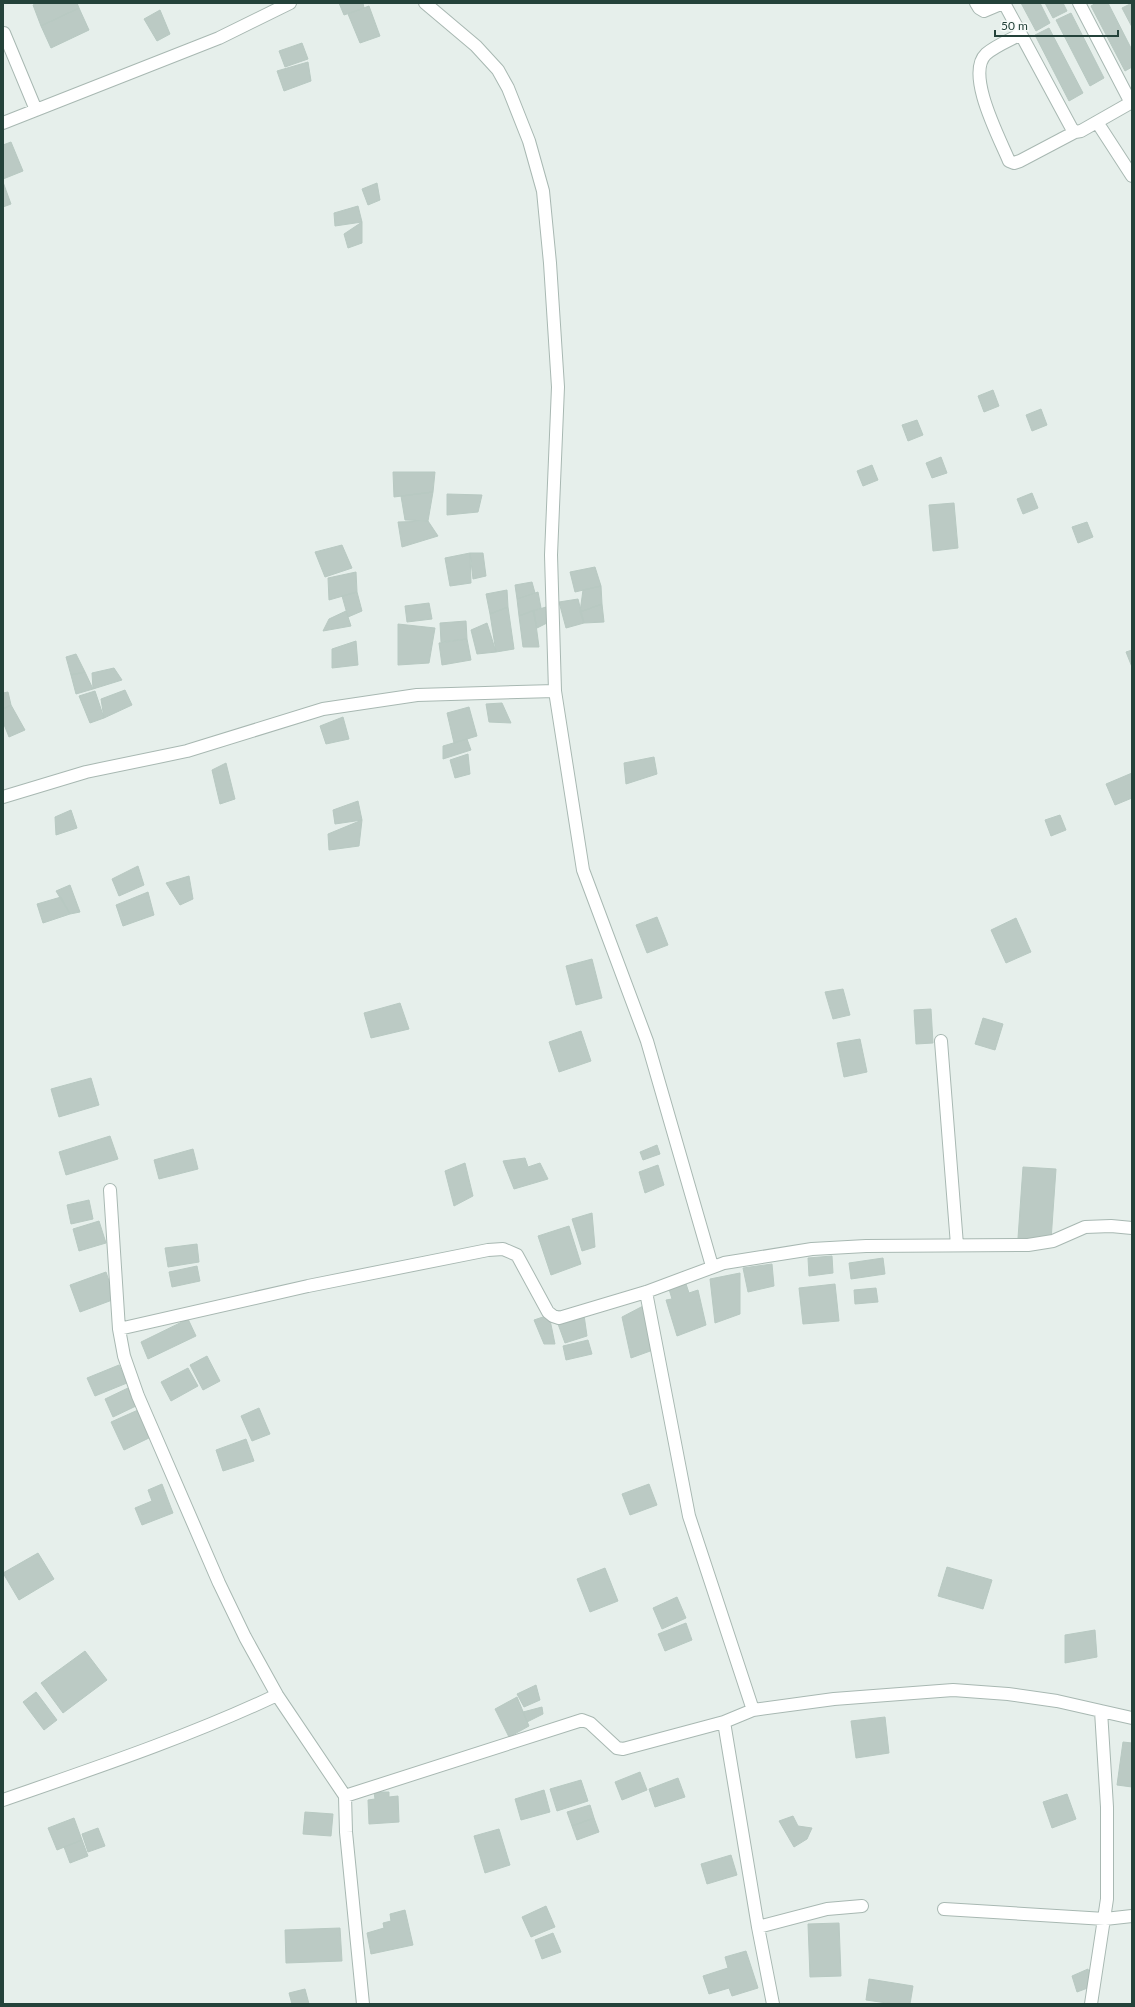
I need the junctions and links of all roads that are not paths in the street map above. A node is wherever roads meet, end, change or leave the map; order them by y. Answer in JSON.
{"nodes":[{"id":1,"x":290,"y":3,"type":"edge"},
{"id":2,"x":425,"y":3,"type":"edge"},
{"id":3,"x":976,"y":3,"type":"edge"},
{"id":4,"x":1003,"y":3,"type":"edge"},
{"id":5,"x":1079,"y":3,"type":"edge"},
{"id":6,"x":4,"y":33,"type":"edge"},
{"id":7,"x":1021,"y":34,"type":"junction"},
{"id":8,"x":1132,"y":103,"type":"edge"},
{"id":9,"x":36,"y":110,"type":"junction"},
{"id":10,"x":1097,"y":122,"type":"junction"},
{"id":11,"x":3,"y":123,"type":"edge"},
{"id":12,"x":1075,"y":132,"type":"junction"},
{"id":13,"x":1132,"y":176,"type":"edge"},
{"id":14,"x":555,"y":692,"type":"junction"},
{"id":15,"x":3,"y":797,"type":"edge"},
{"id":16,"x":941,"y":1041,"type":"dead end"},
{"id":17,"x":110,"y":1190,"type":"dead end"},
{"id":18,"x":1132,"y":1228,"type":"edge"},
{"id":19,"x":957,"y":1245,"type":"junction"},
{"id":20,"x":712,"y":1266,"type":"junction"},
{"id":21,"x":646,"y":1292,"type":"junction"},
{"id":22,"x":118,"y":1329,"type":"junction"},
{"id":23,"x":276,"y":1695,"type":"junction"},
{"id":24,"x":752,"y":1710,"type":"junction"},
{"id":25,"x":1101,"y":1711,"type":"junction"},
{"id":26,"x":1132,"y":1718,"type":"edge"},
{"id":27,"x":724,"y":1722,"type":"junction"},
{"id":28,"x":345,"y":1796,"type":"junction"},
{"id":29,"x":3,"y":1800,"type":"edge"},
{"id":30,"x":862,"y":1906,"type":"dead end"},
{"id":31,"x":944,"y":1909,"type":"dead end"},
{"id":32,"x":1132,"y":1916,"type":"edge"},
{"id":33,"x":1105,"y":1919,"type":"junction"},
{"id":34,"x":758,"y":1927,"type":"junction"},
{"id":35,"x":363,"y":2004,"type":"edge"},
{"id":36,"x":773,"y":2004,"type":"edge"},
{"id":37,"x":1091,"y":2004,"type":"edge"}],
"edges":[{"from":1,"to":9,"type":"street"},
{"from":2,"to":14,"type":"street"},
{"from":3,"to":4,"type":"street"},
{"from":4,"to":7,"type":"street"},
{"from":5,"to":8,"type":"street"},
{"from":6,"to":9,"type":"street"},
{"from":7,"to":12,"type":"street"},
{"from":7,"to":12,"type":"street"},
{"from":8,"to":10,"type":"street"},
{"from":9,"to":11,"type":"street"},
{"from":10,"to":12,"type":"street"},
{"from":10,"to":13,"type":"street"},
{"from":14,"to":15,"type":"street"},
{"from":14,"to":20,"type":"street"},
{"from":16,"to":19,"type":"street"},
{"from":17,"to":22,"type":"street"},
{"from":18,"to":19,"type":"street"},
{"from":19,"to":20,"type":"street"},
{"from":20,"to":21,"type":"street"},
{"from":21,"to":22,"type":"street"},
{"from":21,"to":24,"type":"street"},
{"from":22,"to":23,"type":"street"},
{"from":23,"to":28,"type":"street"},
{"from":23,"to":29,"type":"street"},
{"from":24,"to":25,"type":"street"},
{"from":24,"to":27,"type":"street"},
{"from":25,"to":26,"type":"street"},
{"from":25,"to":33,"type":"street"},
{"from":27,"to":28,"type":"street"},
{"from":27,"to":34,"type":"street"},
{"from":28,"to":35,"type":"street"},
{"from":30,"to":34,"type":"street"},
{"from":31,"to":33,"type":"street"},
{"from":32,"to":33,"type":"street"},
{"from":33,"to":37,"type":"street"},
{"from":34,"to":36,"type":"street"}]}
